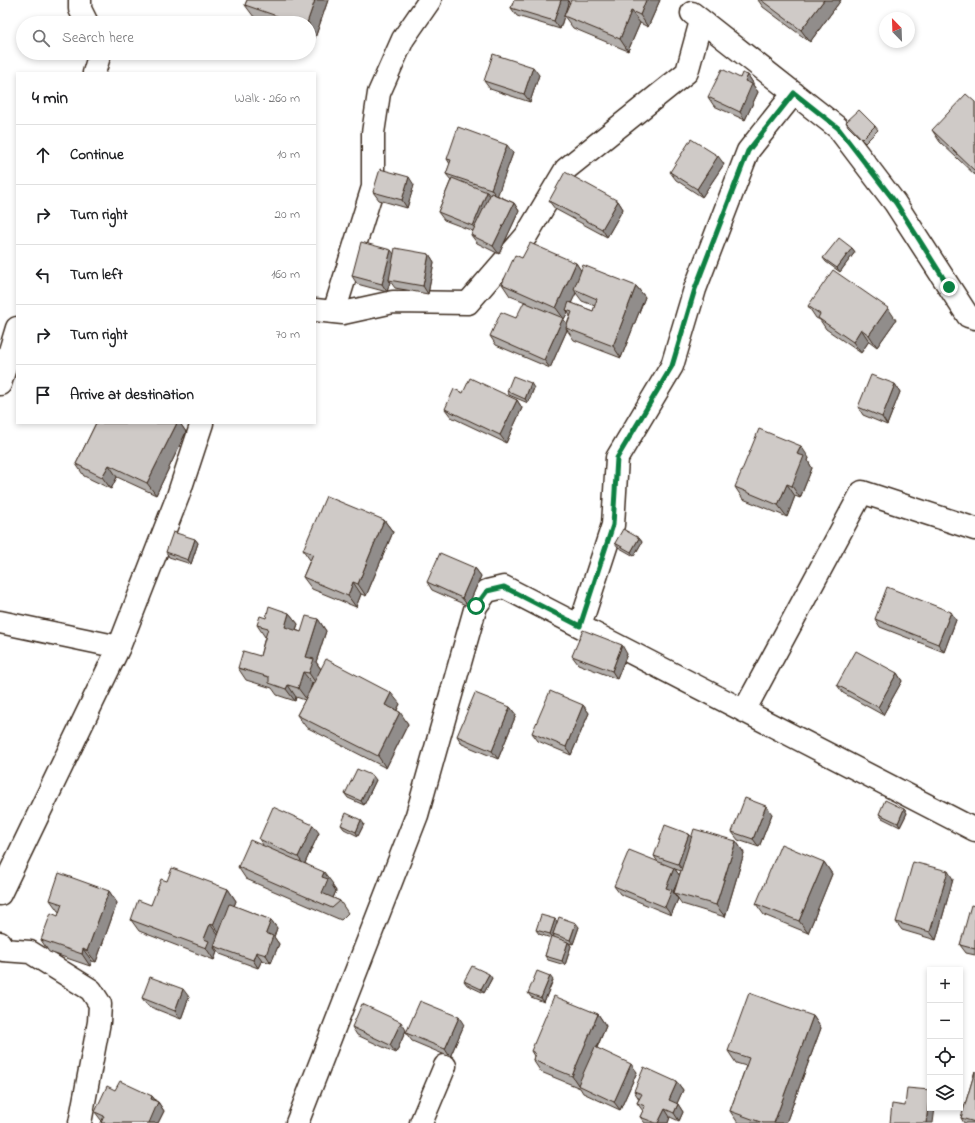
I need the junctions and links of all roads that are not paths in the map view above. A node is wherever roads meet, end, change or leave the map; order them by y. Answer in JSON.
{"nodes":[{"id":1,"x":80,"y":0,"type":"edge"},
{"id":2,"x":430,"y":0,"type":"edge"},
{"id":3,"x":84,"y":16,"type":"edge"},
{"id":4,"x":98,"y":60,"type":"edge"},
{"id":5,"x":94,"y":72,"type":"edge"},
{"id":6,"x":794,"y":93,"type":"junction"},
{"id":7,"x":324,"y":311,"type":"edge"},
{"id":8,"x":975,"y":318,"type":"edge"},
{"id":9,"x":16,"y":331,"type":"edge"},
{"id":10,"x":0,"y":384,"type":"edge"},
{"id":11,"x":202,"y":424,"type":"edge"},
{"id":12,"x":975,"y":529,"type":"edge"},
{"id":13,"x":0,"y":622,"type":"edge"},
{"id":14,"x":580,"y":626,"type":"junction"},
{"id":15,"x":119,"y":647,"type":"junction"},
{"id":16,"x":744,"y":711,"type":"junction"},
{"id":17,"x":975,"y":830,"type":"edge"},
{"id":18,"x":0,"y":894,"type":"edge"},
{"id":19,"x":0,"y":943,"type":"edge"},
{"id":20,"x":446,"y":1066,"type":"dead end"},
{"id":21,"x":80,"y":1123,"type":"edge"},
{"id":22,"x":297,"y":1123,"type":"edge"},
{"id":23,"x":421,"y":1123,"type":"edge"}],
"edges":[{"from":1,"to":3,"type":"street"},
{"from":2,"to":7,"type":"street"},
{"from":4,"to":5,"type":"street"},
{"from":6,"to":7,"type":"street"},
{"from":6,"to":8,"type":"street"},
{"from":6,"to":14,"type":"street"},
{"from":9,"to":10,"type":"street"},
{"from":11,"to":15,"type":"street"},
{"from":12,"to":16,"type":"street"},
{"from":13,"to":15,"type":"street"},
{"from":14,"to":16,"type":"street"},
{"from":14,"to":22,"type":"street"},
{"from":15,"to":18,"type":"street"},
{"from":16,"to":17,"type":"street"},
{"from":19,"to":21,"type":"street"},
{"from":20,"to":23,"type":"street"}]}
